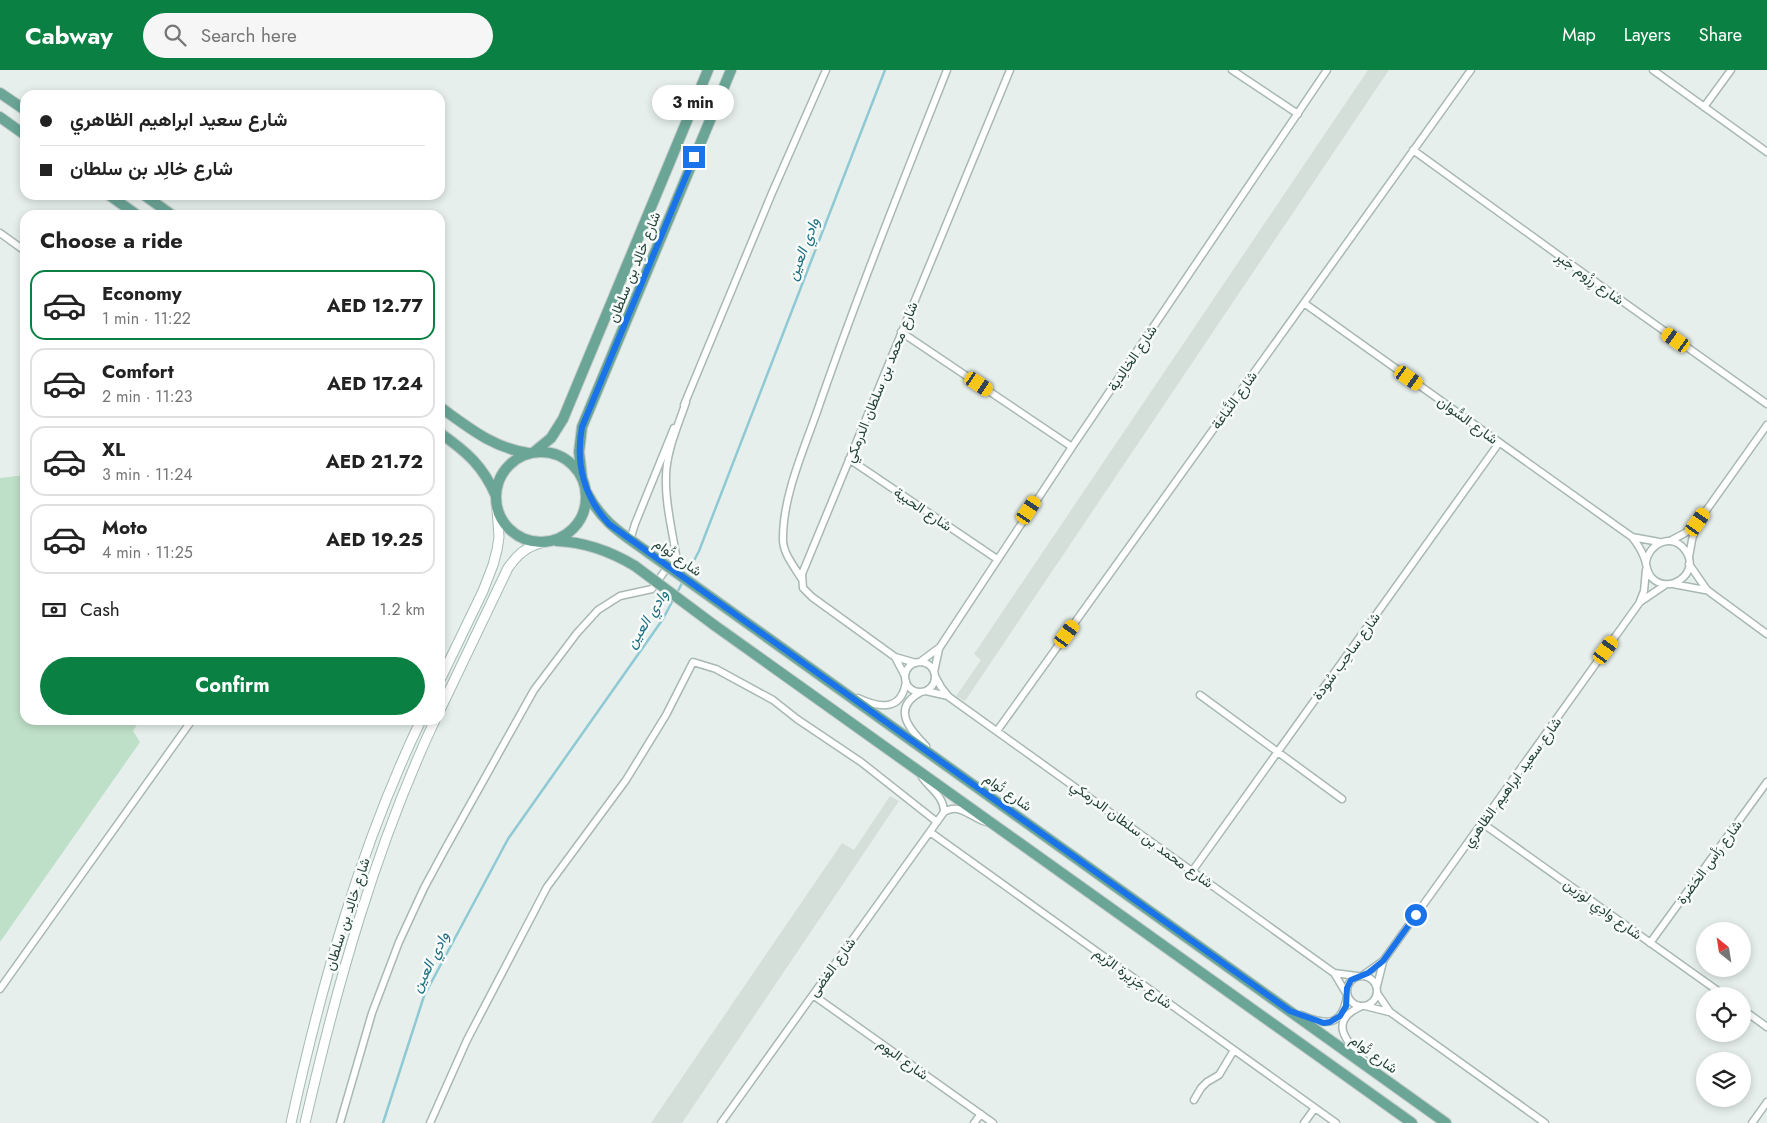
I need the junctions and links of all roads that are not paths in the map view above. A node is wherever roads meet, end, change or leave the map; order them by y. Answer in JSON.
{"nodes":[{"id":1,"x":708,"y":70,"type":"edge"},
{"id":2,"x":730,"y":70,"type":"edge"},
{"id":3,"x":826,"y":70,"type":"edge"},
{"id":4,"x":947,"y":70,"type":"edge"},
{"id":5,"x":1010,"y":70,"type":"edge"},
{"id":6,"x":1232,"y":70,"type":"edge"},
{"id":7,"x":1327,"y":70,"type":"edge"},
{"id":8,"x":1471,"y":70,"type":"edge"},
{"id":9,"x":1653,"y":70,"type":"edge"},
{"id":10,"x":1731,"y":70,"type":"edge"},
{"id":11,"x":0,"y":92,"type":"edge"},
{"id":12,"x":20,"y":106,"type":"edge"},
{"id":13,"x":1704,"y":107,"type":"junction"},
{"id":14,"x":1298,"y":114,"type":"junction"},
{"id":15,"x":0,"y":117,"type":"edge"},
{"id":16,"x":20,"y":131,"type":"edge"},
{"id":17,"x":1414,"y":150,"type":"junction"},
{"id":18,"x":1767,"y":152,"type":"edge"},
{"id":19,"x":116,"y":200,"type":"edge"},
{"id":20,"x":151,"y":200,"type":"edge"},
{"id":21,"x":130,"y":210,"type":"edge"},
{"id":22,"x":165,"y":210,"type":"edge"},
{"id":23,"x":0,"y":233,"type":"edge"},
{"id":24,"x":20,"y":247,"type":"edge"},
{"id":25,"x":1304,"y":303,"type":"junction"},
{"id":26,"x":901,"y":332,"type":"junction"},
{"id":27,"x":686,"y":402,"type":"junction"},
{"id":28,"x":1767,"y":404,"type":"edge"},
{"id":29,"x":445,"y":411,"type":"edge"},
{"id":30,"x":1767,"y":425,"type":"edge"},
{"id":31,"x":445,"y":436,"type":"edge"},
{"id":32,"x":1499,"y":443,"type":"junction"},
{"id":33,"x":1072,"y":446,"type":"junction"},
{"id":34,"x":531,"y":453,"type":"junction"},
{"id":35,"x":849,"y":459,"type":"junction"},
{"id":36,"x":582,"y":477,"type":"junction"},
{"id":37,"x":587,"y":492,"type":"junction"},
{"id":38,"x":496,"y":497,"type":"junction"},
{"id":39,"x":497,"y":509,"type":"junction"},
{"id":40,"x":1698,"y":522,"type":"junction"},
{"id":41,"x":1632,"y":537,"type":"junction"},
{"id":42,"x":630,"y":540,"type":"junction"},
{"id":43,"x":553,"y":541,"type":"junction"},
{"id":44,"x":1670,"y":541,"type":"junction"},
{"id":45,"x":1659,"y":542,"type":"junction"},
{"id":46,"x":541,"y":543,"type":"junction"},
{"id":47,"x":997,"y":559,"type":"junction"},
{"id":48,"x":1689,"y":561,"type":"junction"},
{"id":49,"x":1646,"y":565,"type":"junction"},
{"id":50,"x":801,"y":578,"type":"junction"},
{"id":51,"x":1669,"y":584,"type":"junction"},
{"id":52,"x":1707,"y":590,"type":"junction"},
{"id":53,"x":1640,"y":602,"type":"junction"},
{"id":54,"x":1767,"y":634,"type":"edge"},
{"id":55,"x":940,"y":647,"type":"junction"},
{"id":56,"x":895,"y":657,"type":"junction"},
{"id":57,"x":918,"y":663,"type":"junction"},
{"id":58,"x":445,"y":670,"type":"edge"},
{"id":59,"x":935,"y":674,"type":"junction"},
{"id":60,"x":906,"y":679,"type":"junction"},
{"id":61,"x":923,"y":691,"type":"junction"},
{"id":62,"x":845,"y":693,"type":"junction"},
{"id":63,"x":1200,"y":695,"type":"dead end"},
{"id":64,"x":949,"y":697,"type":"junction"},
{"id":65,"x":445,"y":700,"type":"edge"},
{"id":66,"x":188,"y":725,"type":"edge"},
{"id":67,"x":419,"y":725,"type":"edge"},
{"id":68,"x":433,"y":725,"type":"edge"},
{"id":69,"x":997,"y":731,"type":"junction"},
{"id":70,"x":1278,"y":751,"type":"junction"},
{"id":71,"x":937,"y":758,"type":"junction"},
{"id":72,"x":915,"y":768,"type":"junction"},
{"id":73,"x":1767,"y":782,"type":"edge"},
{"id":74,"x":1342,"y":799,"type":"dead end"},
{"id":75,"x":944,"y":812,"type":"junction"},
{"id":76,"x":937,"y":822,"type":"junction"},
{"id":77,"x":1482,"y":823,"type":"junction"},
{"id":78,"x":994,"y":824,"type":"junction"},
{"id":79,"x":930,"y":832,"type":"junction"},
{"id":80,"x":1193,"y":870,"type":"junction"},
{"id":81,"x":1650,"y":943,"type":"junction"},
{"id":82,"x":1383,"y":961,"type":"junction"},
{"id":83,"x":1334,"y":972,"type":"junction"},
{"id":84,"x":1360,"y":976,"type":"junction"},
{"id":85,"x":1711,"y":987,"type":"edge"},
{"id":86,"x":0,"y":989,"type":"edge"},
{"id":87,"x":1377,"y":990,"type":"junction"},
{"id":88,"x":813,"y":995,"type":"junction"},
{"id":89,"x":1347,"y":995,"type":"junction"},
{"id":90,"x":1363,"y":1006,"type":"junction"},
{"id":91,"x":1290,"y":1011,"type":"junction"},
{"id":92,"x":1390,"y":1012,"type":"junction"},
{"id":93,"x":1751,"y":1015,"type":"edge"},
{"id":94,"x":1767,"y":1027,"type":"edge"},
{"id":95,"x":1234,"y":1050,"type":"junction"},
{"id":96,"x":1378,"y":1074,"type":"junction"},
{"id":97,"x":1194,"y":1100,"type":"dead end"},
{"id":98,"x":1767,"y":1102,"type":"edge"},
{"id":99,"x":1315,"y":1108,"type":"junction"},
{"id":100,"x":981,"y":1114,"type":"junction"},
{"id":101,"x":291,"y":1123,"type":"edge"},
{"id":102,"x":305,"y":1123,"type":"edge"},
{"id":103,"x":340,"y":1123,"type":"edge"},
{"id":104,"x":430,"y":1123,"type":"edge"},
{"id":105,"x":721,"y":1123,"type":"edge"},
{"id":106,"x":974,"y":1123,"type":"edge"},
{"id":107,"x":993,"y":1123,"type":"edge"},
{"id":108,"x":1304,"y":1123,"type":"edge"},
{"id":109,"x":1336,"y":1123,"type":"edge"},
{"id":110,"x":1412,"y":1123,"type":"edge"},
{"id":111,"x":1446,"y":1123,"type":"edge"},
{"id":112,"x":1545,"y":1123,"type":"edge"},
{"id":113,"x":1752,"y":1123,"type":"edge"}],
"edges":[{"from":1,"to":34,"type":"main road","name":"شارع خالِد بن سلطان"},
{"from":2,"to":36,"type":"main road","name":"شارع خالِد بن سلطان"},
{"from":3,"to":27,"type":"street"},
{"from":4,"to":50,"type":"street"},
{"from":5,"to":26,"type":"street","name":"شارع محمد بن سلطان الدرمكي"},
{"from":6,"to":14,"type":"street"},
{"from":7,"to":14,"type":"street","name":"شارع الخالِدية"},
{"from":8,"to":17,"type":"street","name":"شارع النَّباعة"},
{"from":9,"to":13,"type":"street"},
{"from":10,"to":13,"type":"street"},
{"from":11,"to":12,"type":"main road"},
{"from":13,"to":18,"type":"street"},
{"from":14,"to":33,"type":"street","name":"شارع الخالِدية"},
{"from":15,"to":16,"type":"main road"},
{"from":17,"to":25,"type":"street","name":"شارع النَّباعة"},
{"from":17,"to":28,"type":"street","name":"شارع رِزُوم جَبِر"},
{"from":19,"to":21,"type":"main road"},
{"from":20,"to":22,"type":"main road"},
{"from":23,"to":24,"type":"street"},
{"from":25,"to":32,"type":"street","name":"شارع السُّوان"},
{"from":25,"to":69,"type":"street","name":"شارع النَّباعة"},
{"from":26,"to":33,"type":"street"},
{"from":26,"to":35,"type":"street","name":"شارع محمد بن سلطان الدرمكي"},
{"from":27,"to":42,"type":"street"},
{"from":27,"to":103,"type":"street"},
{"from":29,"to":34,"type":"main road"},
{"from":30,"to":40,"type":"street"},
{"from":31,"to":38,"type":"main road"},
{"from":32,"to":41,"type":"street","name":"شارع السُّوان"},
{"from":32,"to":70,"type":"street","name":"شارع ساحِب سُودة"},
{"from":33,"to":47,"type":"street","name":"شارع الخالِدية"},
{"from":34,"to":36,"type":"main road"},
{"from":34,"to":38,"type":"main road"},
{"from":35,"to":47,"type":"street","name":"شارع الحبية"},
{"from":35,"to":50,"type":"street","name":"شارع محمد بن سلطان الدرمكي"},
{"from":36,"to":37,"type":"main road"},
{"from":37,"to":42,"type":"main road","name":"شارع تُوام"},
{"from":37,"to":43,"type":"main road"},
{"from":38,"to":39,"type":"main road"},
{"from":39,"to":46,"type":"main road"},
{"from":39,"to":58,"type":"street"},
{"from":40,"to":44,"type":"street"},
{"from":40,"to":48,"type":"street"},
{"from":41,"to":45,"type":"street","name":"شارع السُّوان"},
{"from":41,"to":49,"type":"street","name":"شارع السُّوان"},
{"from":42,"to":62,"type":"main road","name":"شارع تُوام","bridge":true},
{"from":43,"to":46,"type":"main road"},
{"from":43,"to":72,"type":"main road","bridge":true},
{"from":44,"to":45,"type":"street"},
{"from":44,"to":48,"type":"street"},
{"from":45,"to":49,"type":"street"},
{"from":46,"to":65,"type":"street"},
{"from":47,"to":55,"type":"street","name":"شارع الخالِدية"},
{"from":48,"to":51,"type":"street"},
{"from":48,"to":52,"type":"street"},
{"from":49,"to":51,"type":"street"},
{"from":49,"to":53,"type":"street","name":"شارع سعيد ابراهيم الظاهري"},
{"from":50,"to":56,"type":"street"},
{"from":51,"to":52,"type":"street"},
{"from":51,"to":53,"type":"street","name":"شارع سعيد ابراهيم الظاهري"},
{"from":52,"to":54,"type":"street"},
{"from":53,"to":77,"type":"street","name":"شارع سعيد ابراهيم الظاهري"},
{"from":55,"to":57,"type":"street","name":"شارع الخالِدية"},
{"from":55,"to":59,"type":"street","name":"شارع الخالِدية"},
{"from":56,"to":57,"type":"street"},
{"from":56,"to":60,"type":"street"},
{"from":57,"to":59,"type":"street"},
{"from":57,"to":60,"type":"street"},
{"from":59,"to":61,"type":"street"},
{"from":59,"to":64,"type":"street","name":"شارع محمد بن سلطان الدرمكي"},
{"from":60,"to":61,"type":"street"},
{"from":60,"to":62,"type":"street"},
{"from":61,"to":64,"type":"street","name":"شارع محمد بن سلطان الدرمكي"},
{"from":61,"to":71,"type":"street"},
{"from":62,"to":71,"type":"main road","name":"شارع تُوام"},
{"from":63,"to":70,"type":"street"},
{"from":64,"to":69,"type":"street","name":"شارع محمد بن سلطان الدرمكي"},
{"from":66,"to":86,"type":"street"},
{"from":67,"to":101,"type":"street","name":"شارع خالِد بن سلطان"},
{"from":68,"to":102,"type":"street","name":"شارع خالِد بن سلطان"},
{"from":69,"to":80,"type":"street","name":"شارع محمد بن سلطان الدرمكي"},
{"from":70,"to":74,"type":"street"},
{"from":70,"to":80,"type":"street","name":"شارع ساحِب سُودة"},
{"from":71,"to":91,"type":"main road","name":"شارع تُوام"},
{"from":72,"to":75,"type":"street"},
{"from":72,"to":78,"type":"main road"},
{"from":73,"to":81,"type":"street","name":"شارع رَأس الحَضرة"},
{"from":75,"to":76,"type":"street","name":"شارع الغضى"},
{"from":75,"to":78,"type":"street"},
{"from":76,"to":79,"type":"street","name":"شارع الغضى"},
{"from":76,"to":104,"type":"street"},
{"from":77,"to":81,"type":"street","name":"شارع وادِي لورَين"},
{"from":77,"to":82,"type":"street","name":"شارع سعيد ابراهيم الظاهري"},
{"from":78,"to":110,"type":"main road"},
{"from":79,"to":88,"type":"street","name":"شارع الغضى"},
{"from":79,"to":95,"type":"street","name":"شارع جَزِيرة الرِّيم"},
{"from":80,"to":83,"type":"street","name":"شارع محمد بن سلطان الدرمكي"},
{"from":81,"to":85,"type":"street","name":"شارع وادِي لورَين"},
{"from":82,"to":84,"type":"street","name":"شارع سعيد ابراهيم الظاهري"},
{"from":82,"to":87,"type":"street","name":"شارع سعيد ابراهيم الظاهري"},
{"from":83,"to":84,"type":"street","name":"شارع محمد بن سلطان الدرمكي"},
{"from":83,"to":89,"type":"street","name":"شارع محمد بن سلطان الدرمكي"},
{"from":84,"to":87,"type":"street"},
{"from":84,"to":89,"type":"street"},
{"from":87,"to":90,"type":"street"},
{"from":87,"to":92,"type":"street"},
{"from":88,"to":100,"type":"street","name":"شارع البوم"},
{"from":88,"to":105,"type":"street","name":"شارع الغضى"},
{"from":89,"to":90,"type":"street"},
{"from":89,"to":91,"type":"street"},
{"from":90,"to":92,"type":"street"},
{"from":90,"to":96,"type":"street"},
{"from":91,"to":96,"type":"main road","name":"شارع تُوام"},
{"from":92,"to":112,"type":"street"},
{"from":93,"to":94,"type":"street"},
{"from":95,"to":97,"type":"street"},
{"from":95,"to":99,"type":"street","name":"شارع جَزِيرة الرِّيم"},
{"from":96,"to":111,"type":"main road","name":"شارع تُوام"},
{"from":98,"to":113,"type":"street"},
{"from":99,"to":108,"type":"street"},
{"from":99,"to":109,"type":"street","name":"شارع جَزِيرة الرِّيم"},
{"from":100,"to":106,"type":"street"},
{"from":100,"to":107,"type":"street","name":"شارع البوم"}]}
